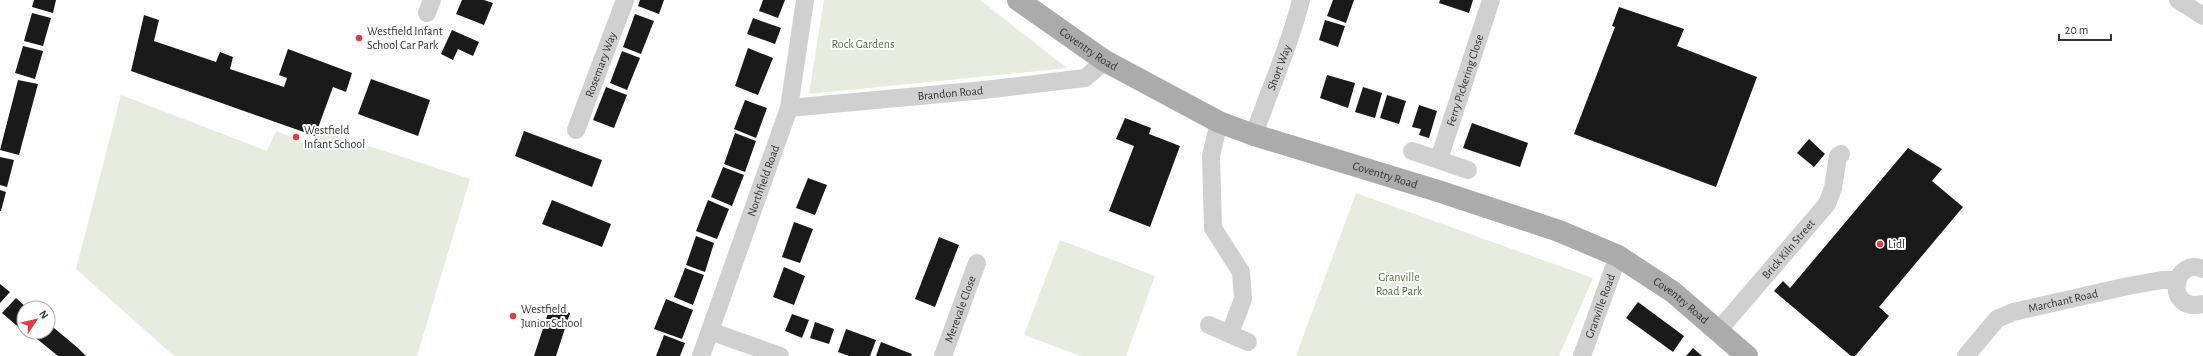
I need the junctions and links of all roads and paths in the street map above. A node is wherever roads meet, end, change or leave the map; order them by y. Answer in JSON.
{"nodes":[{"id":1,"x":625,"y":0,"type":"edge"},
{"id":2,"x":805,"y":0,"type":"edge"},
{"id":3,"x":1018,"y":0,"type":"edge"},
{"id":4,"x":1301,"y":0,"type":"edge"},
{"id":5,"x":1491,"y":0,"type":"edge"},
{"id":6,"x":2178,"y":0,"type":"edge"},
{"id":7,"x":2203,"y":16,"type":"edge"},
{"id":8,"x":1104,"y":61,"type":"junction"},
{"id":9,"x":789,"y":108,"type":"junction"},
{"id":10,"x":1219,"y":122,"type":"junction"},
{"id":11,"x":576,"y":130,"type":"dead end"},
{"id":12,"x":1254,"y":135,"type":"junction"},
{"id":13,"x":1412,"y":151,"type":"dead end"},
{"id":14,"x":1838,"y":154,"type":"dead end"},
{"id":15,"x":1439,"y":159,"type":"junction"},
{"id":16,"x":1468,"y":170,"type":"dead end"},
{"id":17,"x":1618,"y":256,"type":"junction"},
{"id":18,"x":977,"y":263,"type":"dead end"},
{"id":19,"x":2203,"y":269,"type":"edge"},
{"id":20,"x":2177,"y":280,"type":"junction"},
{"id":21,"x":2203,"y":304,"type":"edge"},
{"id":22,"x":1209,"y":325,"type":"dead end"},
{"id":23,"x":710,"y":330,"type":"junction"},
{"id":24,"x":1718,"y":331,"type":"junction"},
{"id":25,"x":1230,"y":333,"type":"junction"},
{"id":26,"x":1248,"y":342,"type":"dead end"},
{"id":27,"x":701,"y":356,"type":"edge"},
{"id":28,"x":780,"y":356,"type":"edge"},
{"id":29,"x":943,"y":356,"type":"edge"},
{"id":30,"x":1582,"y":356,"type":"edge"},
{"id":31,"x":1747,"y":356,"type":"edge"},
{"id":32,"x":1966,"y":356,"type":"edge"}],
"edges":[{"from":1,"to":11,"type":"street","name":"Rosemary Way"},
{"from":2,"to":9,"type":"street","name":"Northfield Road"},
{"from":3,"to":8,"type":"main road","name":"Coventry Road"},
{"from":4,"to":12,"type":"street","name":"Short Way"},
{"from":5,"to":15,"type":"street","name":"Ferry Pickering Close"},
{"from":6,"to":7,"type":"street"},
{"from":8,"to":9,"type":"street","name":"Brandon Road"},
{"from":8,"to":10,"type":"main road","name":"Coventry Road"},
{"from":9,"to":23,"type":"street","name":"Northfield Road"},
{"from":10,"to":12,"type":"main road","name":"Coventry Road"},
{"from":10,"to":25,"type":"street"},
{"from":12,"to":17,"type":"main road","name":"Coventry Road"},
{"from":13,"to":15,"type":"street"},
{"from":14,"to":24,"type":"street","name":"Brick Kiln Street"},
{"from":15,"to":16,"type":"street"},
{"from":17,"to":24,"type":"main road","name":"Coventry Road"},
{"from":17,"to":30,"type":"street","name":"Granville Road"},
{"from":18,"to":29,"type":"street","name":"Merevale Close"},
{"from":19,"to":20,"type":"street"},
{"from":20,"to":21,"type":"street"},
{"from":20,"to":32,"type":"street","name":"Marchant Road"},
{"from":22,"to":25,"type":"street"},
{"from":23,"to":27,"type":"street","name":"Northfield Road"},
{"from":23,"to":28,"type":"street"},
{"from":24,"to":31,"type":"main road","name":"Coventry Road"},
{"from":25,"to":26,"type":"street"}]}
